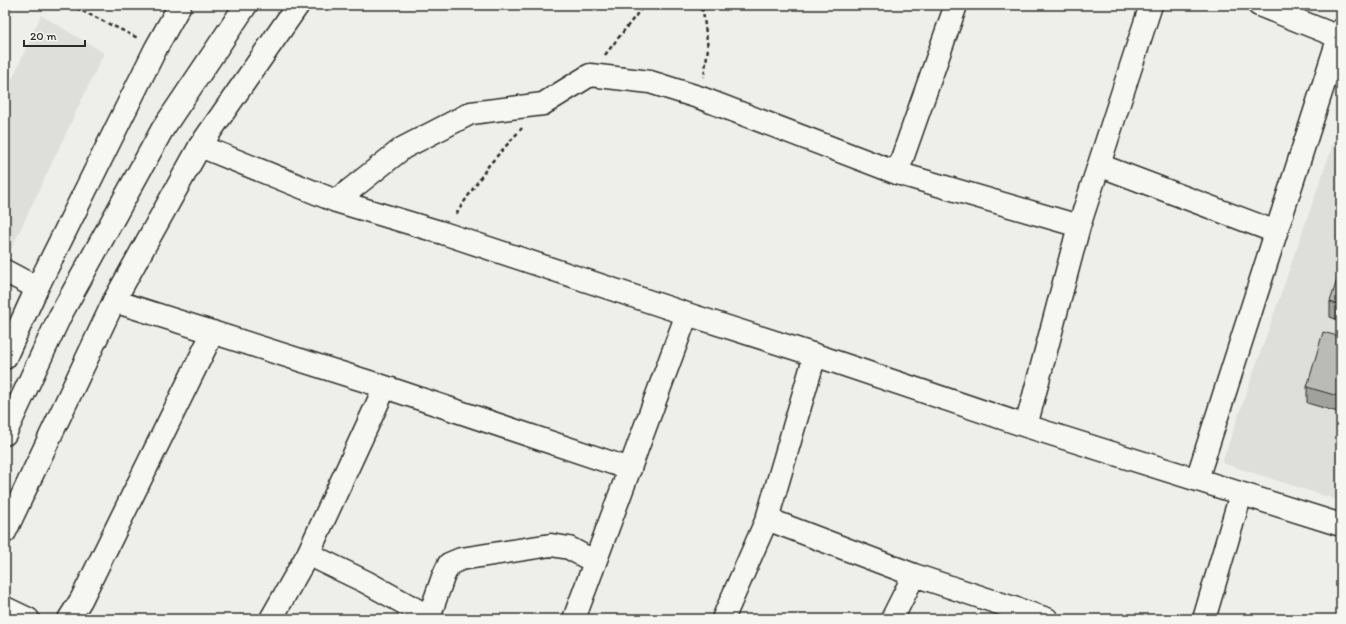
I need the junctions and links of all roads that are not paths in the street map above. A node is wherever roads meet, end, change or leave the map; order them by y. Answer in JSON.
{"nodes":[{"id":1,"x":180,"y":5,"type":"edge"},
{"id":2,"x":246,"y":5,"type":"edge"},
{"id":3,"x":298,"y":5,"type":"edge"},
{"id":4,"x":956,"y":5,"type":"edge"},
{"id":5,"x":1151,"y":5,"type":"edge"},
{"id":6,"x":1258,"y":5,"type":"edge"},
{"id":7,"x":1340,"y":33,"type":"edge"},
{"id":8,"x":200,"y":146,"type":"junction"},
{"id":9,"x":1099,"y":165,"type":"junction"},
{"id":10,"x":897,"y":173,"type":"junction"},
{"id":11,"x":336,"y":201,"type":"junction"},
{"id":12,"x":1080,"y":226,"type":"junction"},
{"id":13,"x":1276,"y":232,"type":"junction"},
{"id":14,"x":5,"y":271,"type":"edge"},
{"id":15,"x":37,"y":288,"type":"junction"},
{"id":16,"x":114,"y":302,"type":"junction"},
{"id":17,"x":687,"y":314,"type":"junction"},
{"id":18,"x":213,"y":332,"type":"junction"},
{"id":19,"x":815,"y":354,"type":"junction"},
{"id":20,"x":5,"y":358,"type":"edge"},
{"id":21,"x":386,"y":387,"type":"junction"},
{"id":22,"x":1026,"y":426,"type":"junction"},
{"id":23,"x":5,"y":434,"type":"edge"},
{"id":24,"x":630,"y":469,"type":"junction"},
{"id":25,"x":1197,"y":480,"type":"junction"},
{"id":26,"x":1241,"y":494,"type":"junction"},
{"id":27,"x":767,"y":519,"type":"junction"},
{"id":28,"x":1341,"y":525,"type":"edge"},
{"id":29,"x":5,"y":532,"type":"edge"},
{"id":30,"x":308,"y":554,"type":"junction"},
{"id":31,"x":595,"y":562,"type":"junction"},
{"id":32,"x":914,"y":575,"type":"junction"},
{"id":33,"x":5,"y":608,"type":"edge"},
{"id":34,"x":431,"y":618,"type":"edge"},
{"id":35,"x":28,"y":619,"type":"edge"},
{"id":36,"x":69,"y":619,"type":"edge"},
{"id":37,"x":271,"y":619,"type":"edge"},
{"id":38,"x":574,"y":619,"type":"edge"},
{"id":39,"x":724,"y":619,"type":"edge"},
{"id":40,"x":892,"y":619,"type":"edge"},
{"id":41,"x":1047,"y":619,"type":"edge"},
{"id":42,"x":1204,"y":619,"type":"edge"}],
"edges":[{"from":1,"to":15,"type":"street"},
{"from":2,"to":23,"type":"street"},
{"from":3,"to":8,"type":"street"},
{"from":4,"to":10,"type":"street"},
{"from":5,"to":9,"type":"street"},
{"from":6,"to":7,"type":"street"},
{"from":7,"to":13,"type":"street"},
{"from":8,"to":11,"type":"street"},
{"from":8,"to":16,"type":"street"},
{"from":9,"to":12,"type":"street"},
{"from":9,"to":13,"type":"street"},
{"from":10,"to":11,"type":"street"},
{"from":10,"to":12,"type":"street"},
{"from":11,"to":17,"type":"street"},
{"from":12,"to":22,"type":"street"},
{"from":13,"to":25,"type":"street"},
{"from":14,"to":15,"type":"street"},
{"from":15,"to":20,"type":"street"},
{"from":16,"to":18,"type":"street"},
{"from":16,"to":29,"type":"street"},
{"from":17,"to":19,"type":"street"},
{"from":17,"to":24,"type":"street"},
{"from":18,"to":21,"type":"street"},
{"from":18,"to":36,"type":"street"},
{"from":19,"to":22,"type":"street"},
{"from":19,"to":27,"type":"street"},
{"from":21,"to":24,"type":"street"},
{"from":21,"to":30,"type":"street"},
{"from":22,"to":25,"type":"street"},
{"from":24,"to":31,"type":"street"},
{"from":25,"to":26,"type":"street"},
{"from":26,"to":28,"type":"street"},
{"from":26,"to":42,"type":"street"},
{"from":27,"to":32,"type":"street"},
{"from":27,"to":39,"type":"street"},
{"from":30,"to":34,"type":"street"},
{"from":30,"to":37,"type":"street"},
{"from":31,"to":34,"type":"street"},
{"from":31,"to":38,"type":"street"},
{"from":32,"to":40,"type":"street"},
{"from":32,"to":41,"type":"street"},
{"from":33,"to":35,"type":"street"}]}
